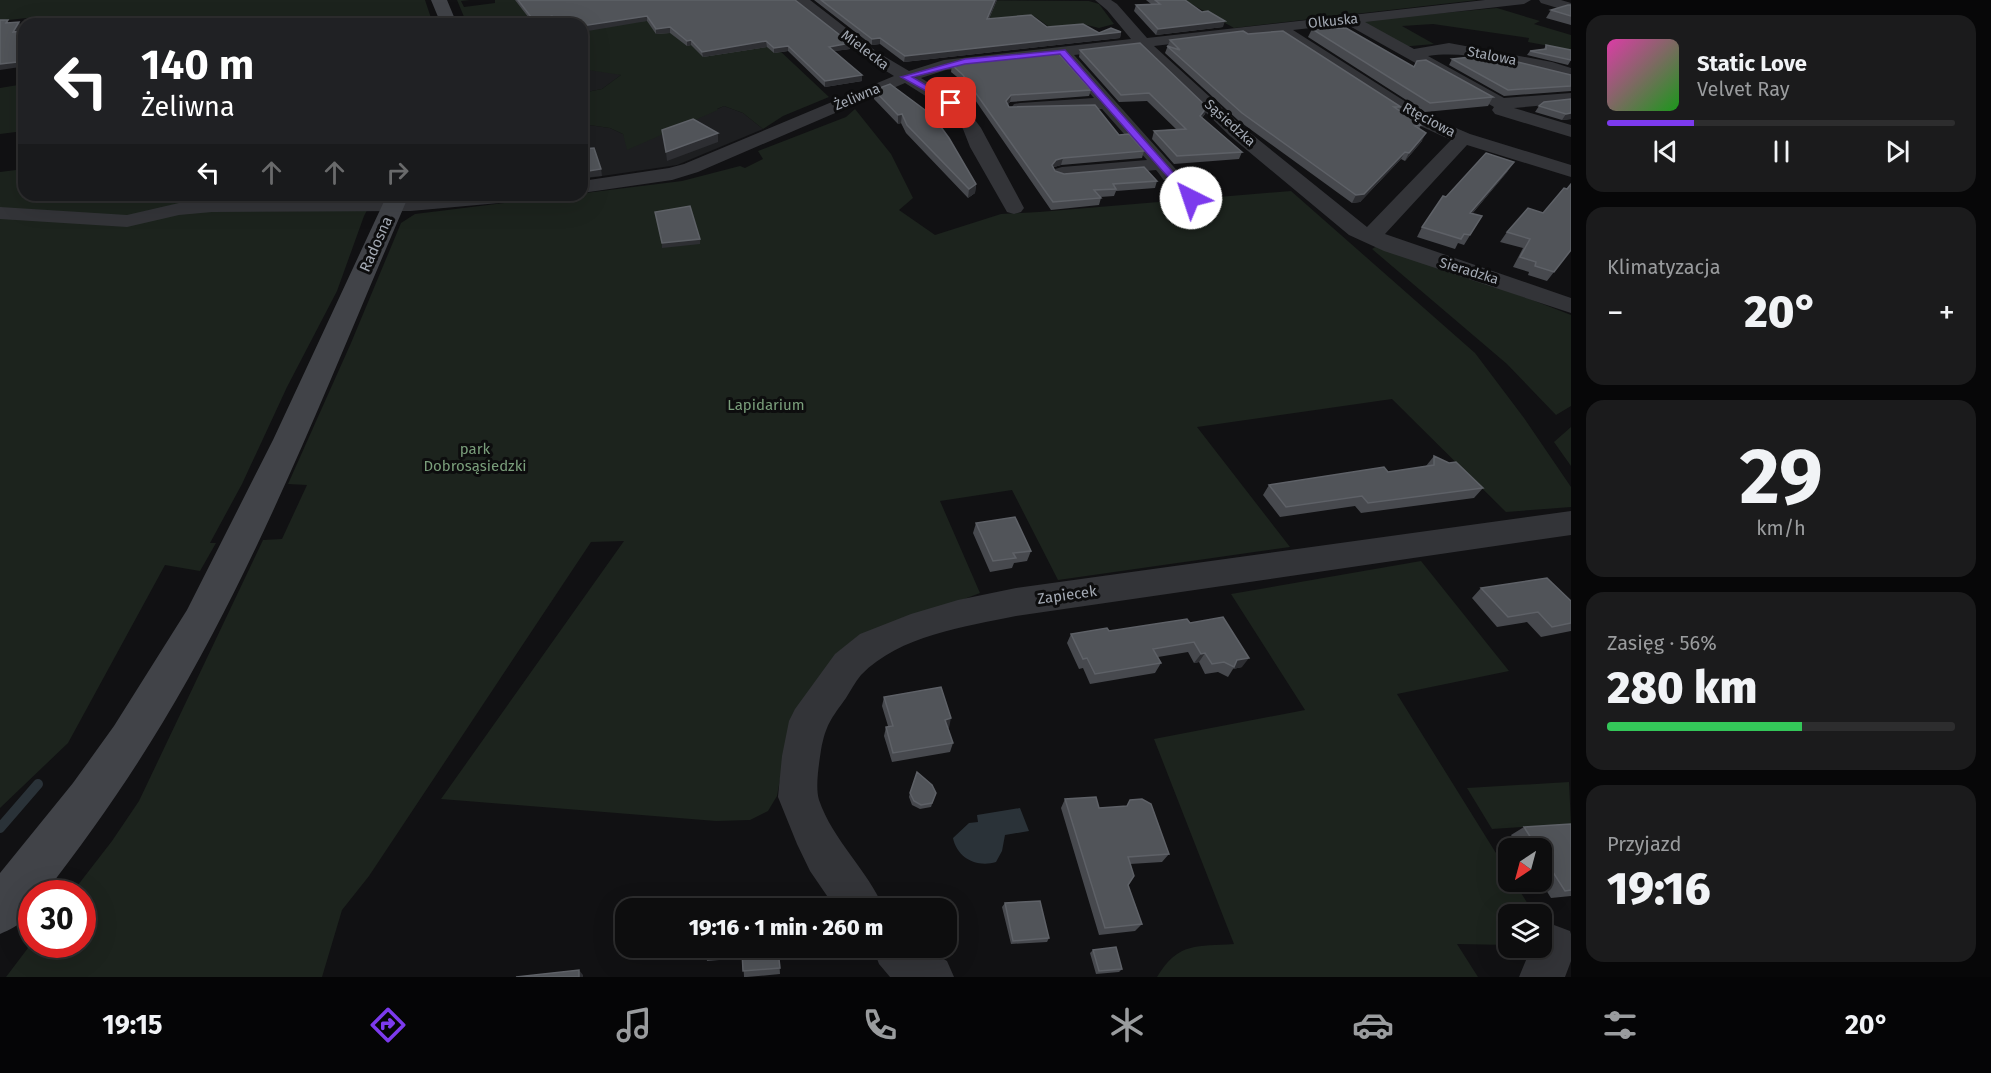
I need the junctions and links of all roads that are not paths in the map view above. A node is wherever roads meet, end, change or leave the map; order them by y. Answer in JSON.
{"nodes":[{"id":1,"x":439,"y":0,"type":"edge"},
{"id":2,"x":801,"y":0,"type":"edge"},
{"id":3,"x":1102,"y":0,"type":"edge"},
{"id":4,"x":1524,"y":0,"type":"edge"},
{"id":5,"x":1546,"y":0,"type":"edge"},
{"id":6,"x":1571,"y":8,"type":"edge"},
{"id":7,"x":446,"y":18,"type":"edge"},
{"id":8,"x":1349,"y":20,"type":"junction"},
{"id":9,"x":1279,"y":28,"type":"junction"},
{"id":10,"x":1142,"y":43,"type":"junction"},
{"id":11,"x":1062,"y":52,"type":"junction"},
{"id":12,"x":1412,"y":54,"type":"junction"},
{"id":13,"x":1571,"y":74,"type":"edge"},
{"id":14,"x":905,"y":77,"type":"junction"},
{"id":15,"x":1571,"y":98,"type":"edge"},
{"id":16,"x":1107,"y":103,"type":"junction"},
{"id":17,"x":1501,"y":107,"type":"junction"},
{"id":18,"x":1016,"y":108,"type":"edge"},
{"id":19,"x":1571,"y":131,"type":"edge"},
{"id":20,"x":1463,"y":138,"type":"junction"},
{"id":21,"x":1162,"y":164,"type":"junction"},
{"id":22,"x":1571,"y":171,"type":"edge"},
{"id":23,"x":1062,"y":173,"type":"edge"},
{"id":24,"x":588,"y":187,"type":"edge"},
{"id":25,"x":1191,"y":198,"type":"dead end"},
{"id":26,"x":365,"y":201,"type":"edge"},
{"id":27,"x":396,"y":201,"type":"edge"},
{"id":28,"x":414,"y":201,"type":"edge"},
{"id":29,"x":468,"y":201,"type":"edge"},
{"id":30,"x":1014,"y":208,"type":"dead end"},
{"id":31,"x":0,"y":213,"type":"edge"},
{"id":32,"x":1368,"y":236,"type":"junction"},
{"id":33,"x":1571,"y":306,"type":"edge"},
{"id":34,"x":1571,"y":523,"type":"edge"},
{"id":35,"x":854,"y":898,"type":"edge"},
{"id":36,"x":0,"y":910,"type":"edge"}],
"edges":[{"from":1,"to":7,"type":"main road"},
{"from":2,"to":14,"type":"street","name":"Mielecka"},
{"from":3,"to":10,"type":"street","name":"Sąsiedzka"},
{"from":4,"to":8,"type":"street","name":"Olkuska"},
{"from":5,"to":6,"type":"street"},
{"from":8,"to":9,"type":"street","name":"Olkuska"},
{"from":8,"to":12,"type":"street","name":"Stalowa"},
{"from":9,"to":10,"type":"street","name":"Olkuska"},
{"from":9,"to":20,"type":"street","name":"Rtęciowa"},
{"from":10,"to":11,"type":"street","name":"Żeliwna"},
{"from":10,"to":32,"type":"street","name":"Sąsiedzka"},
{"from":11,"to":14,"type":"street","name":"Żeliwna"},
{"from":11,"to":16,"type":"street"},
{"from":12,"to":13,"type":"street","name":"Stalowa"},
{"from":12,"to":17,"type":"street","name":"Stalowa"},
{"from":14,"to":24,"type":"street","name":"Żeliwna"},
{"from":14,"to":30,"type":"street","name":"Mielecka"},
{"from":15,"to":17,"type":"street"},
{"from":16,"to":18,"type":"street"},
{"from":16,"to":21,"type":"street"},
{"from":17,"to":19,"type":"street","name":"Stalowa"},
{"from":17,"to":20,"type":"street"},
{"from":20,"to":22,"type":"street"},
{"from":20,"to":32,"type":"street","name":"Rtęciowa"},
{"from":21,"to":23,"type":"street"},
{"from":21,"to":25,"type":"street"},
{"from":26,"to":31,"type":"street","name":"Radosna"},
{"from":27,"to":36,"type":"main road","name":"Radosna"},
{"from":28,"to":29,"type":"street"},
{"from":32,"to":33,"type":"street","name":"Sieradzka"},
{"from":34,"to":35,"type":"street","name":"Zapiecek"}]}
